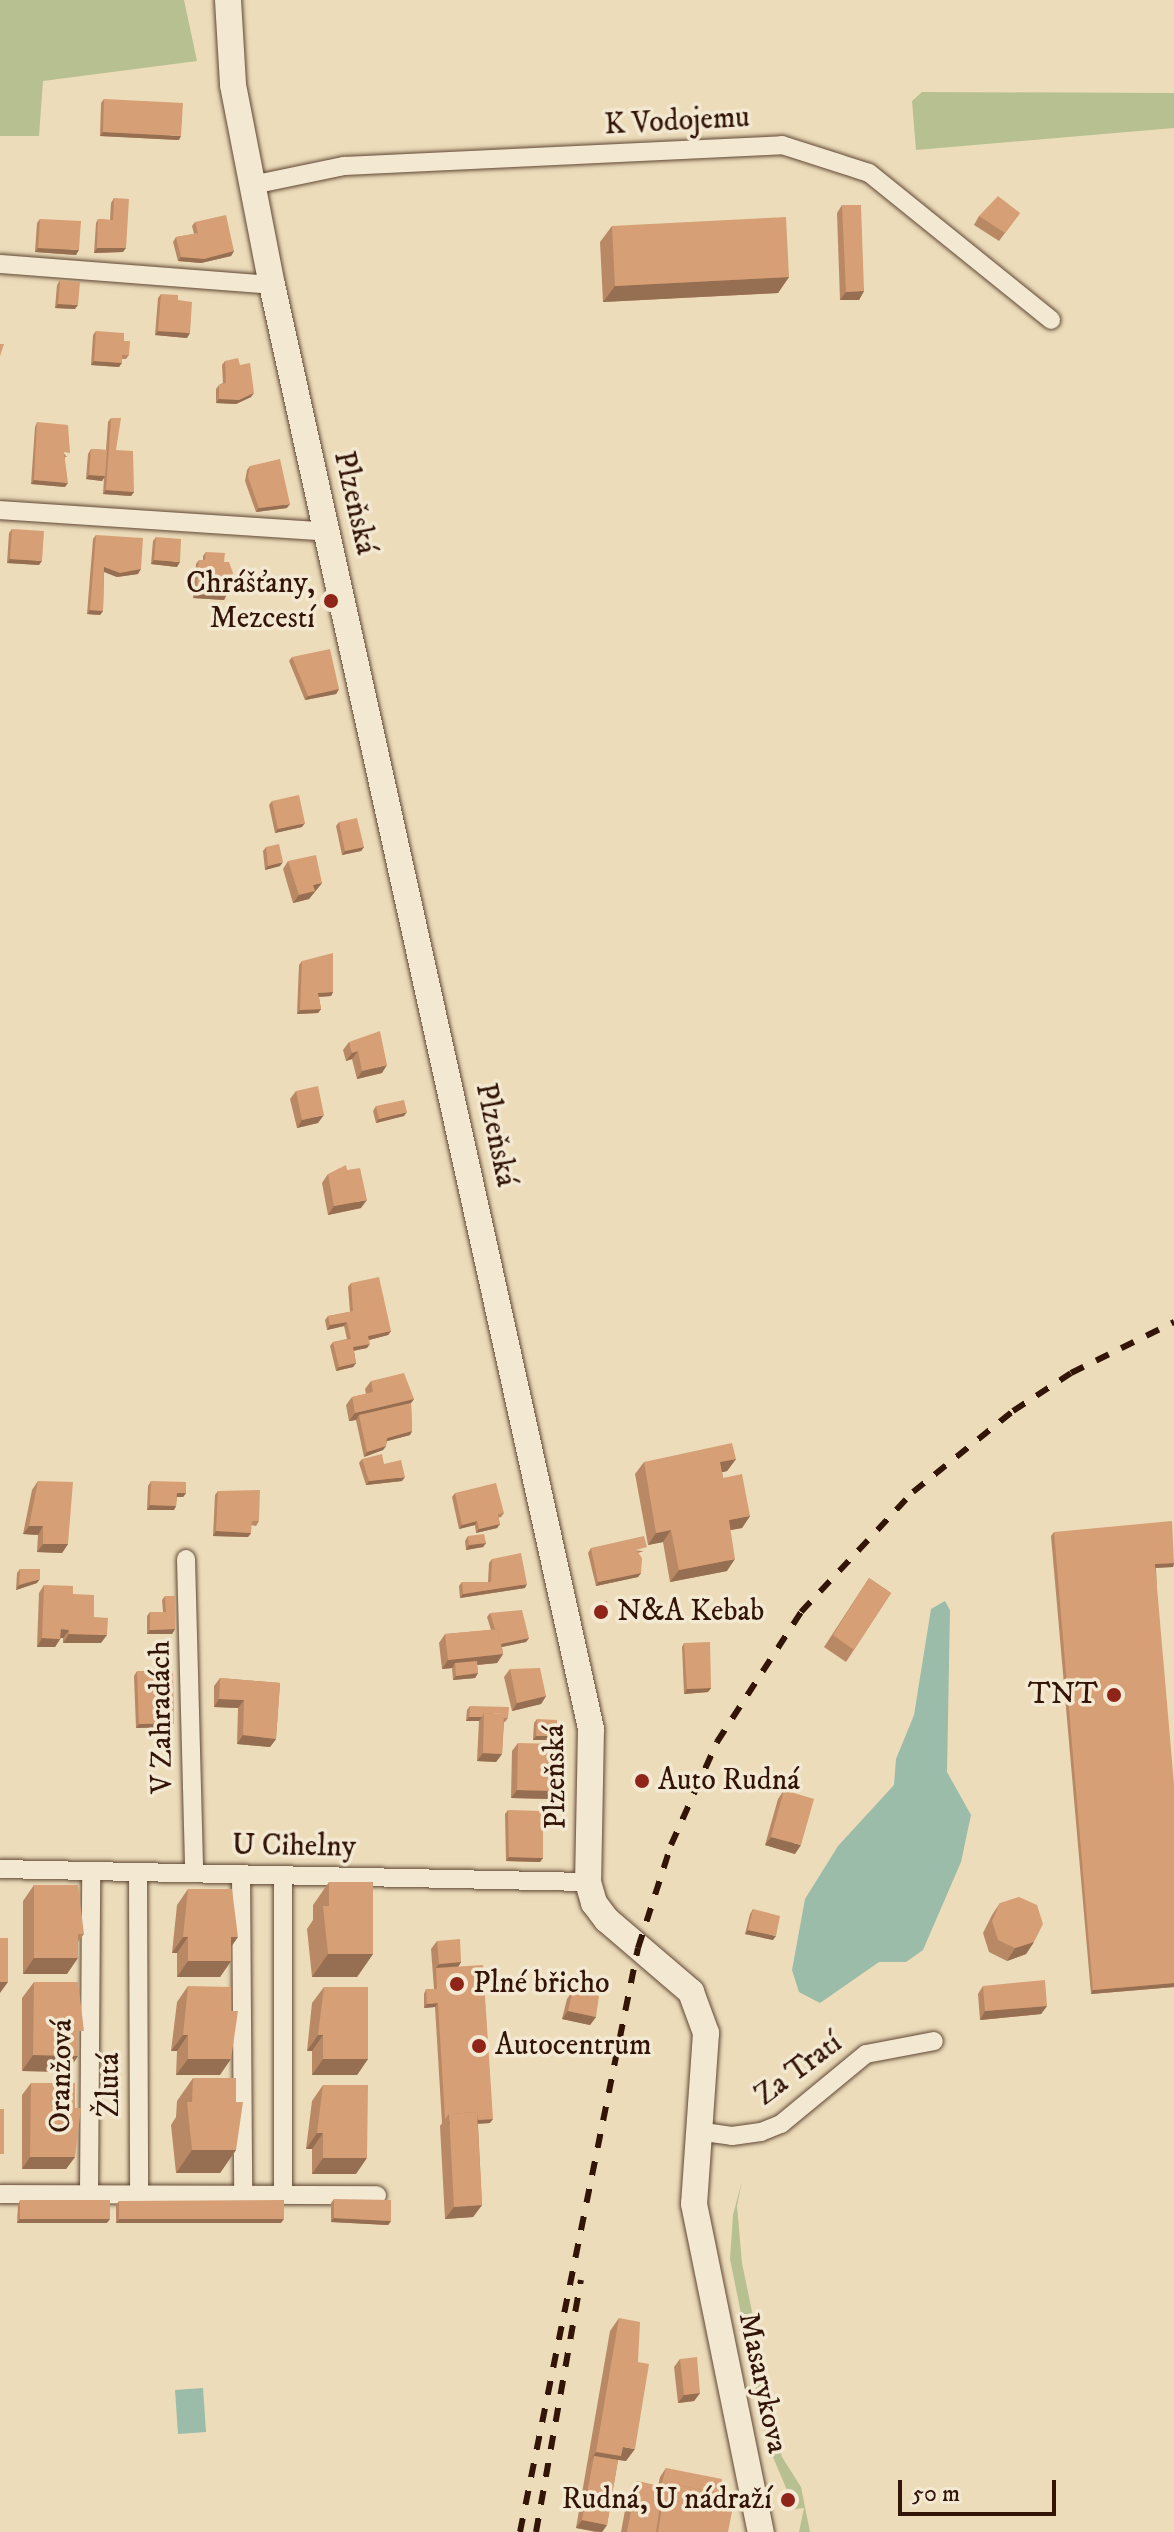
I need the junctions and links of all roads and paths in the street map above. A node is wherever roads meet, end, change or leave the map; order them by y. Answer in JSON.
{"nodes":[{"id":1,"x":228,"y":0,"type":"edge"},
{"id":2,"x":252,"y":185,"type":"junction"},
{"id":3,"x":0,"y":264,"type":"edge"},
{"id":4,"x":272,"y":285,"type":"junction"},
{"id":5,"x":1051,"y":320,"type":"dead end"},
{"id":6,"x":0,"y":510,"type":"edge"},
{"id":7,"x":327,"y":532,"type":"junction"},
{"id":8,"x":186,"y":1559,"type":"dead end"},
{"id":9,"x":0,"y":1869,"type":"edge"},
{"id":10,"x":91,"y":1871,"type":"junction"},
{"id":11,"x":138,"y":1872,"type":"junction"},
{"id":12,"x":194,"y":1873,"type":"junction"},
{"id":13,"x":241,"y":1874,"type":"junction"},
{"id":14,"x":283,"y":1875,"type":"junction"},
{"id":15,"x":588,"y":1882,"type":"junction"},
{"id":16,"x":934,"y":2041,"type":"dead end"},
{"id":17,"x":697,"y":2131,"type":"junction"},
{"id":18,"x":283,"y":2192,"type":"junction"},
{"id":19,"x":89,"y":2193,"type":"junction"},
{"id":20,"x":139,"y":2193,"type":"junction"},
{"id":21,"x":243,"y":2193,"type":"junction"},
{"id":22,"x":0,"y":2194,"type":"edge"},
{"id":23,"x":377,"y":2195,"type":"dead end"},
{"id":24,"x":701,"y":2247,"type":"joint"},
{"id":25,"x":761,"y":2532,"type":"edge"}],
"edges":[{"from":1,"to":2,"type":"main road","name":"Plzeňská"},
{"from":2,"to":4,"type":"main road","name":"Plzeňská"},
{"from":2,"to":5,"type":"street","name":"K Vodojemu"},
{"from":3,"to":4,"type":"street"},
{"from":4,"to":7,"type":"main road","name":"Plzeňská"},
{"from":6,"to":7,"type":"street"},
{"from":7,"to":15,"type":"main road","name":"Plzeňská"},
{"from":8,"to":12,"type":"street","name":"V Zahradách"},
{"from":9,"to":10,"type":"street","name":"U Cihelny"},
{"from":10,"to":11,"type":"street","name":"U Cihelny"},
{"from":10,"to":19,"type":"street","name":"Oranžová"},
{"from":11,"to":12,"type":"street","name":"U Cihelny"},
{"from":11,"to":20,"type":"street","name":"Žlutá"},
{"from":12,"to":13,"type":"street","name":"U Cihelny"},
{"from":13,"to":14,"type":"street","name":"U Cihelny"},
{"from":13,"to":21,"type":"street"},
{"from":14,"to":15,"type":"street","name":"U Cihelny"},
{"from":14,"to":18,"type":"street"},
{"from":15,"to":17,"type":"main road","name":"Plzeňská"},
{"from":16,"to":17,"type":"street","name":"Za Tratí"},
{"from":17,"to":24,"type":"main road","name":"Plzeňská"},
{"from":18,"to":21,"type":"street"},
{"from":18,"to":23,"type":"street"},
{"from":19,"to":20,"type":"street"},
{"from":19,"to":22,"type":"street"},
{"from":20,"to":21,"type":"street"},
{"from":24,"to":25,"type":"main road","name":"Masarykova"}]}
